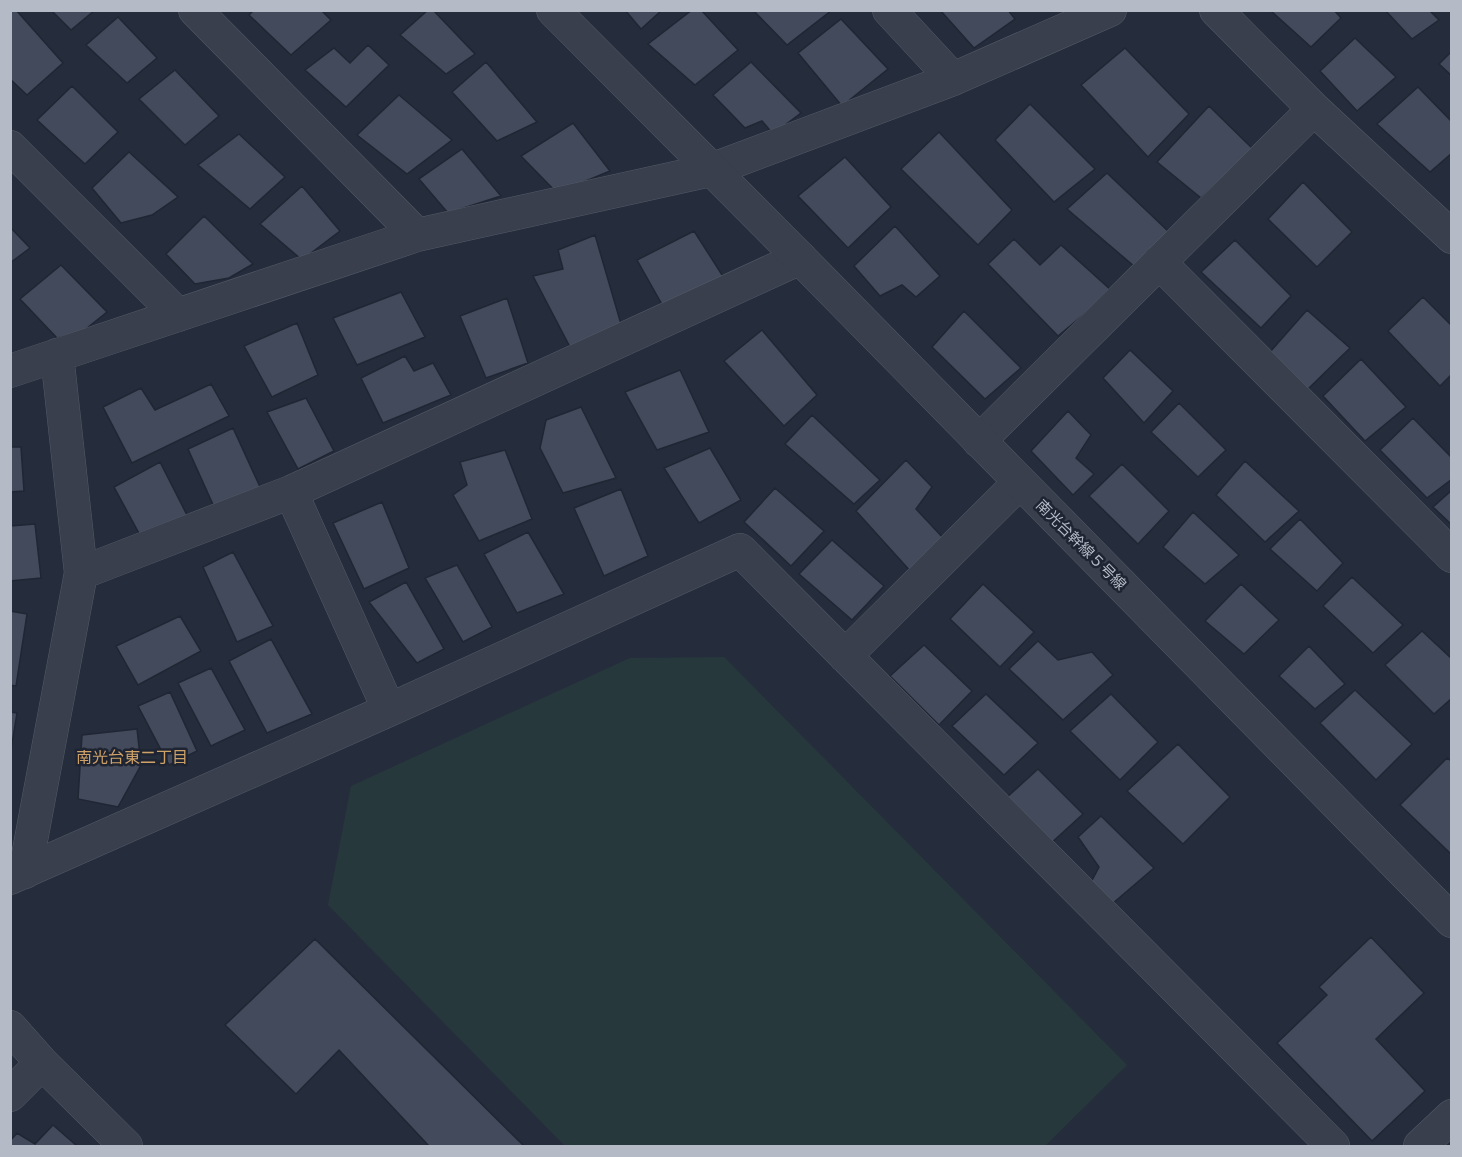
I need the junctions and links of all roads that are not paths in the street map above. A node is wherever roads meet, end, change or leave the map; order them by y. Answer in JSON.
{"nodes":[{"id":1,"x":195,"y":10,"type":"edge"},
{"id":2,"x":553,"y":10,"type":"edge"},
{"id":3,"x":889,"y":10,"type":"edge"},
{"id":4,"x":1110,"y":10,"type":"edge"},
{"id":5,"x":1216,"y":10,"type":"edge"},
{"id":6,"x":953,"y":79,"type":"junction"},
{"id":7,"x":1314,"y":109,"type":"junction"},
{"id":8,"x":10,"y":147,"type":"edge"},
{"id":9,"x":711,"y":170,"type":"junction"},
{"id":10,"x":417,"y":235,"type":"junction"},
{"id":11,"x":1452,"y":237,"type":"edge"},
{"id":12,"x":800,"y":258,"type":"junction"},
{"id":13,"x":1159,"y":262,"type":"junction"},
{"id":14,"x":178,"y":315,"type":"junction"},
{"id":15,"x":57,"y":355,"type":"junction"},
{"id":16,"x":10,"y":371,"type":"edge"},
{"id":17,"x":979,"y":441,"type":"junction"},
{"id":18,"x":1019,"y":483,"type":"junction"},
{"id":19,"x":291,"y":492,"type":"junction"},
{"id":20,"x":1452,"y":556,"type":"edge"},
{"id":21,"x":81,"y":573,"type":"junction"},
{"id":22,"x":845,"y":656,"type":"junction"},
{"id":23,"x":389,"y":710,"type":"junction"},
{"id":24,"x":18,"y":875,"type":"edge"},
{"id":25,"x":1452,"y":921,"type":"edge"},
{"id":26,"x":10,"y":1027,"type":"edge"},
{"id":27,"x":42,"y":1063,"type":"junction"},
{"id":28,"x":10,"y":1095,"type":"edge"},
{"id":29,"x":1452,"y":1116,"type":"edge"},
{"id":30,"x":126,"y":1146,"type":"edge"},
{"id":31,"x":1333,"y":1146,"type":"edge"},
{"id":32,"x":1420,"y":1146,"type":"edge"}],
"edges":[{"from":1,"to":10,"type":"street"},
{"from":2,"to":9,"type":"street","name":"南光台幹線５号線"},
{"from":3,"to":6,"type":"street"},
{"from":4,"to":6,"type":"street"},
{"from":5,"to":7,"type":"street"},
{"from":6,"to":9,"type":"street"},
{"from":7,"to":11,"type":"street"},
{"from":7,"to":13,"type":"street"},
{"from":8,"to":14,"type":"street"},
{"from":9,"to":10,"type":"street"},
{"from":9,"to":12,"type":"street","name":"南光台幹線５号線"},
{"from":10,"to":14,"type":"street"},
{"from":12,"to":17,"type":"street","name":"南光台幹線５号線"},
{"from":12,"to":19,"type":"street"},
{"from":13,"to":17,"type":"street"},
{"from":13,"to":20,"type":"street"},
{"from":14,"to":15,"type":"street"},
{"from":15,"to":16,"type":"street"},
{"from":15,"to":21,"type":"street"},
{"from":17,"to":18,"type":"street","name":"南光台幹線５号線"},
{"from":18,"to":22,"type":"street"},
{"from":18,"to":25,"type":"street","name":"南光台幹線５号線"},
{"from":19,"to":21,"type":"street"},
{"from":19,"to":23,"type":"street"},
{"from":21,"to":24,"type":"street"},
{"from":22,"to":23,"type":"street"},
{"from":22,"to":31,"type":"street"},
{"from":23,"to":24,"type":"street"},
{"from":26,"to":27,"type":"street"},
{"from":27,"to":28,"type":"street"},
{"from":27,"to":30,"type":"street"},
{"from":29,"to":32,"type":"street"}]}
